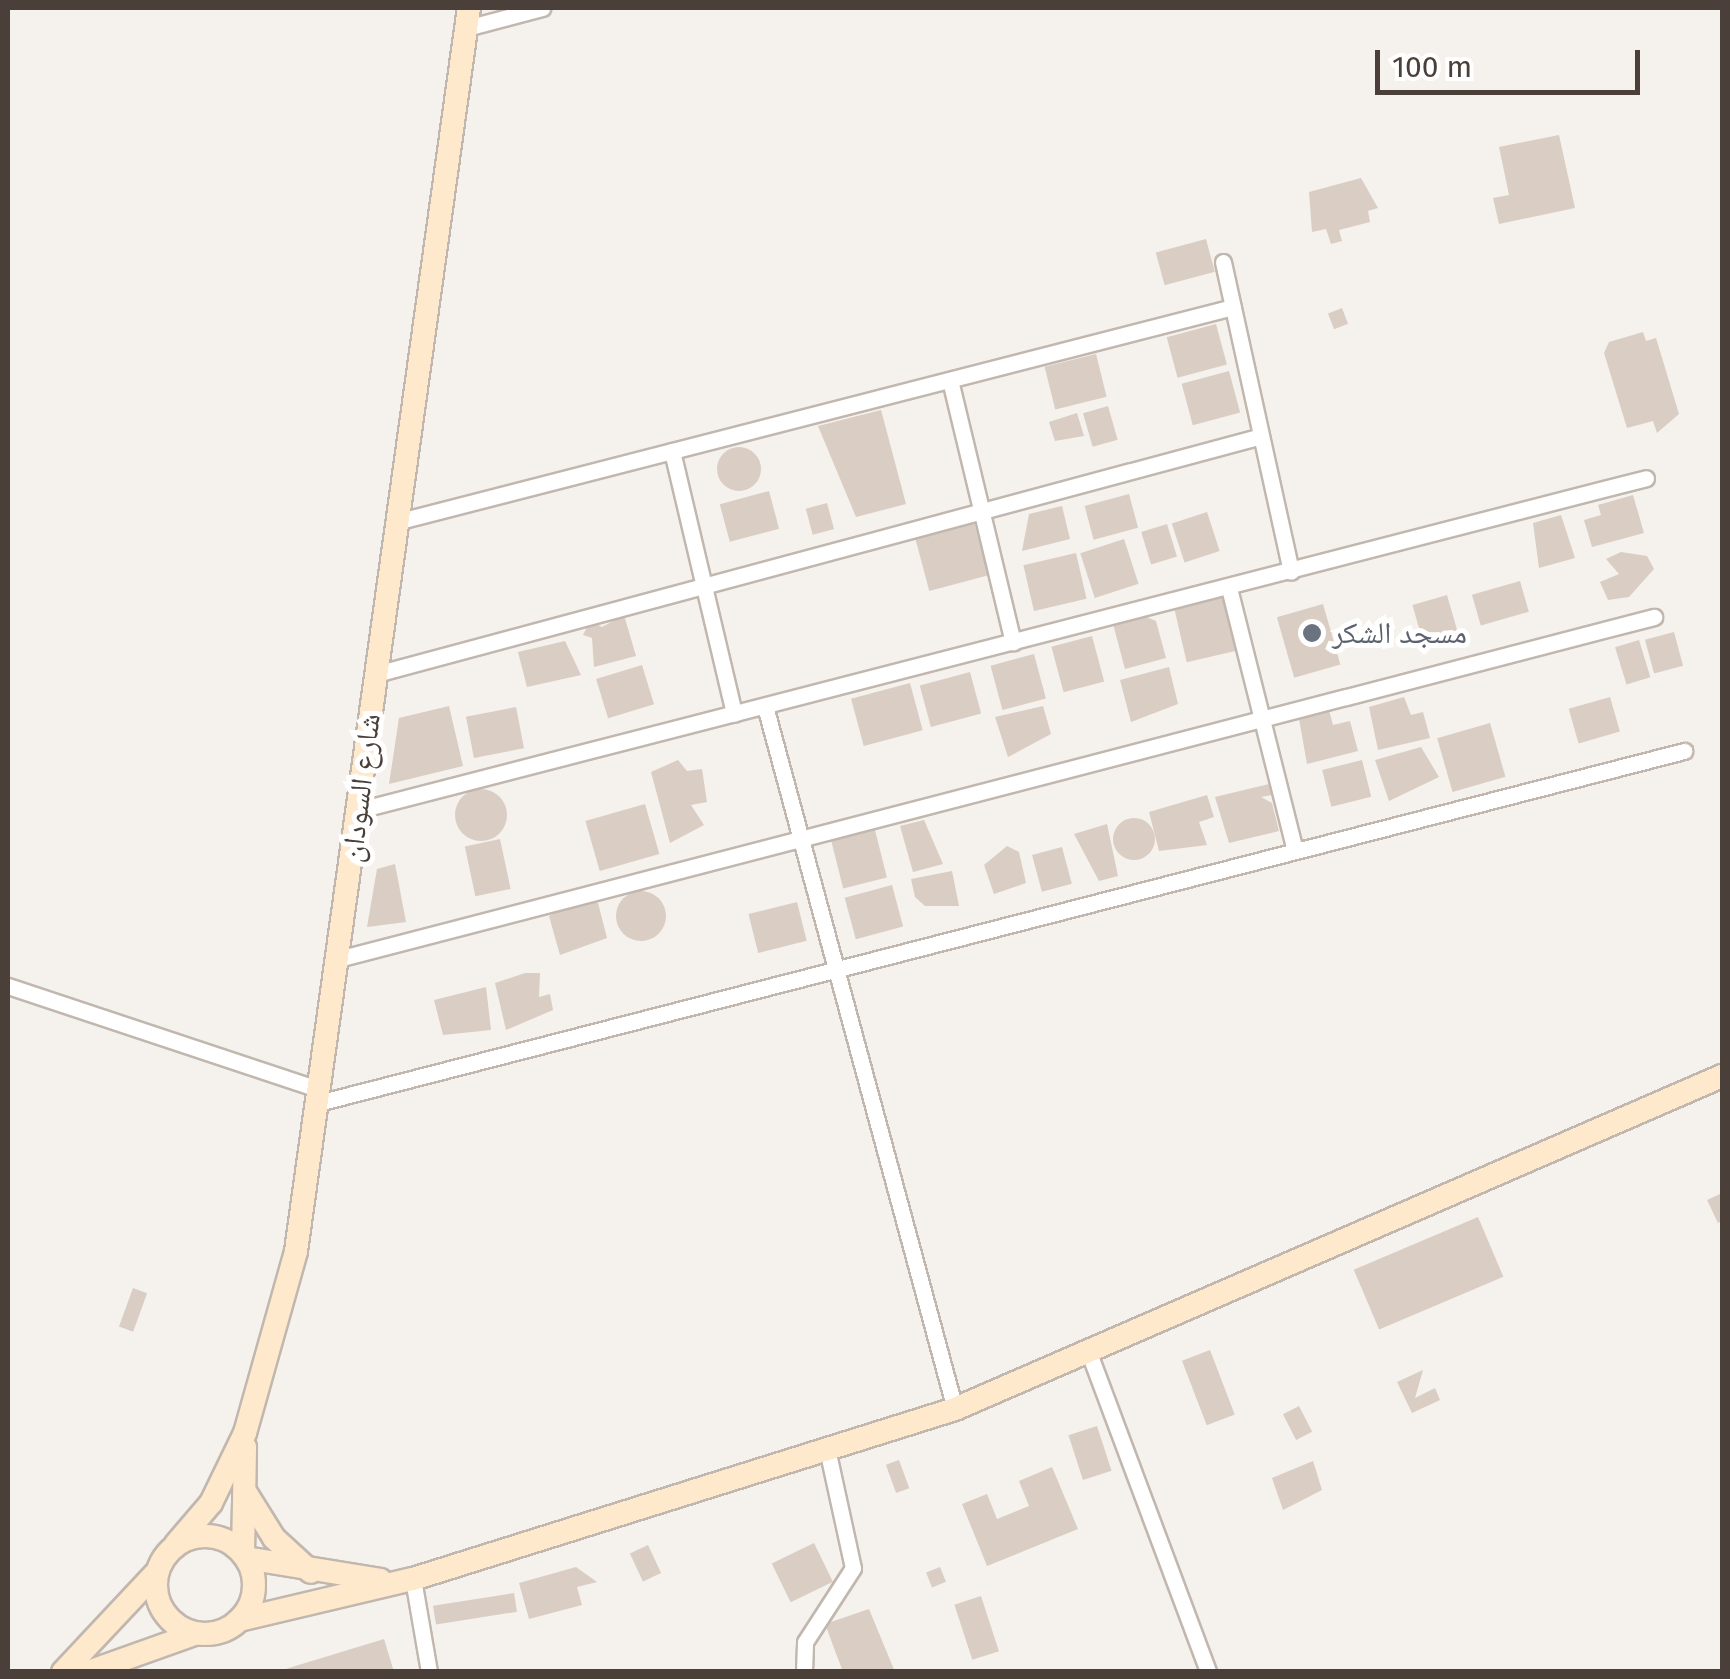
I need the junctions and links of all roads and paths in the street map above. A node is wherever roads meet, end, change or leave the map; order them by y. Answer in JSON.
{"nodes":[{"id":1,"x":542,"y":8,"type":"edge"},
{"id":2,"x":467,"y":18,"type":"edge"},
{"id":3,"x":1223,"y":262,"type":"dead end"},
{"id":4,"x":1233,"y":308,"type":"junction"},
{"id":5,"x":950,"y":380,"type":"junction"},
{"id":6,"x":1261,"y":436,"type":"junction"},
{"id":7,"x":672,"y":451,"type":"junction"},
{"id":8,"x":1646,"y":478,"type":"dead end"},
{"id":9,"x":979,"y":512,"type":"junction"},
{"id":10,"x":396,"y":522,"type":"junction"},
{"id":11,"x":1291,"y":572,"type":"junction"},
{"id":12,"x":704,"y":586,"type":"junction"},
{"id":13,"x":1228,"y":588,"type":"junction"},
{"id":14,"x":1654,"y":617,"type":"dead end"},
{"id":15,"x":1013,"y":644,"type":"junction"},
{"id":16,"x":376,"y":674,"type":"junction"},
{"id":17,"x":765,"y":706,"type":"junction"},
{"id":18,"x":734,"y":714,"type":"junction"},
{"id":19,"x":1264,"y":718,"type":"junction"},
{"id":20,"x":1684,"y":751,"type":"dead end"},
{"id":21,"x":359,"y":810,"type":"junction"},
{"id":22,"x":800,"y":839,"type":"junction"},
{"id":23,"x":1295,"y":851,"type":"junction"},
{"id":24,"x":338,"y":959,"type":"junction"},
{"id":25,"x":833,"y":970,"type":"junction"},
{"id":26,"x":8,"y":986,"type":"edge"},
{"id":27,"x":1722,"y":1076,"type":"edge"},
{"id":28,"x":319,"y":1097,"type":"junction"},
{"id":29,"x":1089,"y":1353,"type":"junction"},
{"id":30,"x":955,"y":1409,"type":"junction"},
{"id":31,"x":245,"y":1433,"type":"junction"},
{"id":32,"x":828,"y":1453,"type":"junction"},
{"id":33,"x":244,"y":1488,"type":"junction"},
{"id":34,"x":176,"y":1544,"type":"junction"},
{"id":35,"x":245,"y":1556,"type":"junction"},
{"id":36,"x":157,"y":1572,"type":"junction"},
{"id":37,"x":314,"y":1574,"type":"junction"},
{"id":38,"x":413,"y":1580,"type":"junction"},
{"id":39,"x":239,"y":1620,"type":"junction"},
{"id":40,"x":195,"y":1634,"type":"junction"},
{"id":41,"x":62,"y":1672,"type":"edge"},
{"id":42,"x":88,"y":1672,"type":"edge"},
{"id":43,"x":429,"y":1672,"type":"edge"},
{"id":44,"x":804,"y":1672,"type":"edge"},
{"id":45,"x":1208,"y":1672,"type":"edge"}],
"edges":[{"from":1,"to":2,"type":"street"},
{"from":2,"to":10,"type":"main road","name":"شارع السودان"},
{"from":3,"to":4,"type":"street"},
{"from":4,"to":5,"type":"street"},
{"from":4,"to":6,"type":"street"},
{"from":5,"to":7,"type":"street"},
{"from":5,"to":9,"type":"street"},
{"from":6,"to":9,"type":"street"},
{"from":6,"to":11,"type":"street"},
{"from":7,"to":10,"type":"street"},
{"from":7,"to":12,"type":"street"},
{"from":8,"to":11,"type":"street"},
{"from":9,"to":12,"type":"street"},
{"from":9,"to":15,"type":"street"},
{"from":10,"to":16,"type":"main road","name":"شارع السودان"},
{"from":11,"to":13,"type":"street"},
{"from":12,"to":16,"type":"street"},
{"from":12,"to":18,"type":"street"},
{"from":13,"to":15,"type":"street"},
{"from":13,"to":19,"type":"street"},
{"from":14,"to":19,"type":"street"},
{"from":15,"to":17,"type":"street"},
{"from":16,"to":21,"type":"main road","name":"شارع السودان"},
{"from":17,"to":18,"type":"street"},
{"from":17,"to":22,"type":"street"},
{"from":18,"to":21,"type":"street"},
{"from":19,"to":22,"type":"street"},
{"from":19,"to":23,"type":"street"},
{"from":20,"to":23,"type":"street"},
{"from":21,"to":24,"type":"main road","name":"شارع السودان"},
{"from":22,"to":24,"type":"street"},
{"from":22,"to":25,"type":"street"},
{"from":23,"to":25,"type":"street"},
{"from":24,"to":28,"type":"main road","name":"شارع السودان"},
{"from":25,"to":28,"type":"street"},
{"from":25,"to":30,"type":"street"},
{"from":26,"to":28,"type":"street"},
{"from":27,"to":29,"type":"main road"},
{"from":28,"to":31,"type":"main road","name":"شارع السودان"},
{"from":29,"to":30,"type":"main road"},
{"from":29,"to":45,"type":"street"},
{"from":30,"to":32,"type":"main road"},
{"from":31,"to":33,"type":"main road"},
{"from":31,"to":34,"type":"main road","name":"شارع السودان"},
{"from":32,"to":38,"type":"main road"},
{"from":32,"to":44,"type":"street"},
{"from":33,"to":35,"type":"main road"},
{"from":33,"to":37,"type":"main road"},
{"from":34,"to":35,"type":"main road"},
{"from":34,"to":36,"type":"main road"},
{"from":35,"to":37,"type":"main road"},
{"from":35,"to":39,"type":"main road"},
{"from":36,"to":40,"type":"main road"},
{"from":36,"to":41,"type":"main road"},
{"from":37,"to":38,"type":"main road"},
{"from":38,"to":39,"type":"main road"},
{"from":38,"to":43,"type":"street"},
{"from":39,"to":40,"type":"main road"},
{"from":40,"to":42,"type":"main road"}]}
